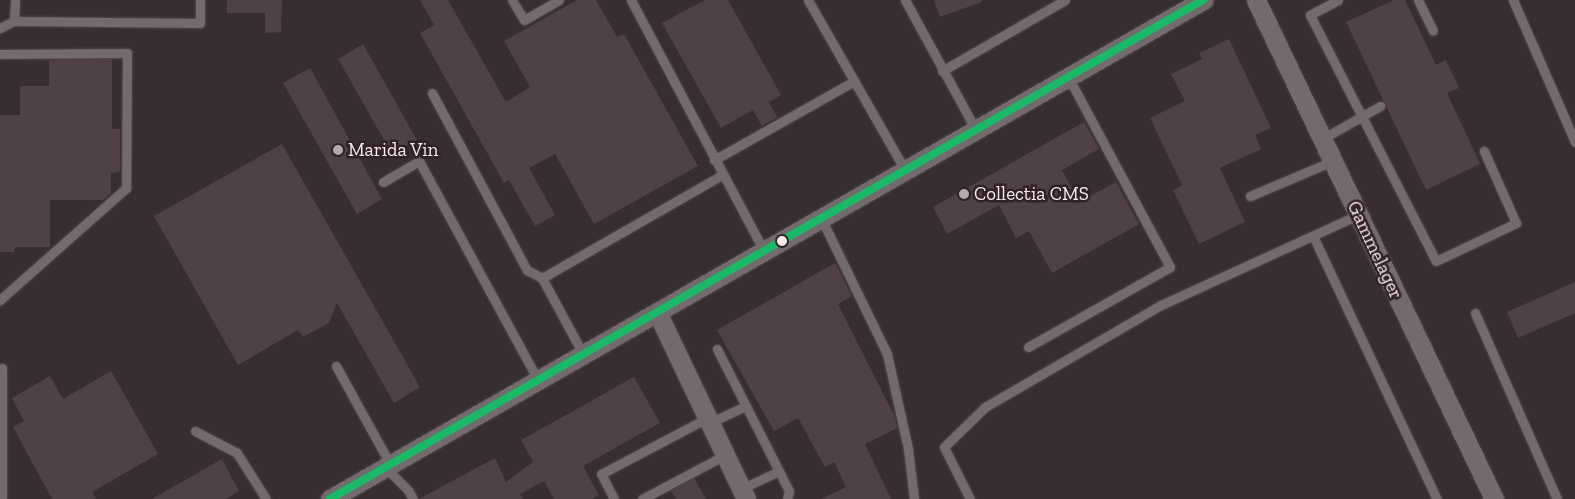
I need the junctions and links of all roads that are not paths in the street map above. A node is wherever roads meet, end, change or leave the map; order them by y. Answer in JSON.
{"nodes":[{"id":1,"x":15,"y":0,"type":"edge"},
{"id":2,"x":200,"y":0,"type":"edge"},
{"id":3,"x":512,"y":0,"type":"edge"},
{"id":4,"x":559,"y":0,"type":"edge"},
{"id":5,"x":631,"y":0,"type":"edge"},
{"id":6,"x":808,"y":0,"type":"edge"},
{"id":7,"x":905,"y":0,"type":"edge"},
{"id":8,"x":1065,"y":0,"type":"edge"},
{"id":9,"x":1203,"y":0,"type":"edge"},
{"id":10,"x":1256,"y":0,"type":"edge"},
{"id":11,"x":1338,"y":0,"type":"edge"},
{"id":12,"x":1418,"y":0,"type":"edge"},
{"id":13,"x":1513,"y":0,"type":"edge"},
{"id":14,"x":1047,"y":4,"type":"edge"},
{"id":15,"x":14,"y":21,"type":"junction"},
{"id":16,"x":0,"y":28,"type":"edge"},
{"id":17,"x":1433,"y":31,"type":"dead end"},
{"id":18,"x":0,"y":54,"type":"edge"},
{"id":19,"x":942,"y":70,"type":"junction"},
{"id":20,"x":1068,"y":77,"type":"junction"},
{"id":21,"x":854,"y":81,"type":"junction"},
{"id":22,"x":432,"y":93,"type":"dead end"},
{"id":23,"x":1380,"y":106,"type":"dead end"},
{"id":24,"x":1362,"y":116,"type":"junction"},
{"id":25,"x":976,"y":130,"type":"junction"},
{"id":26,"x":1322,"y":139,"type":"junction"},
{"id":27,"x":1575,"y":142,"type":"edge"},
{"id":28,"x":1484,"y":151,"type":"dead end"},
{"id":29,"x":714,"y":160,"type":"junction"},
{"id":30,"x":1333,"y":161,"type":"junction"},
{"id":31,"x":905,"y":170,"type":"junction"},
{"id":32,"x":722,"y":175,"type":"junction"},
{"id":33,"x":383,"y":182,"type":"dead end"},
{"id":34,"x":1250,"y":196,"type":"dead end"},
{"id":35,"x":1358,"y":215,"type":"junction"},
{"id":36,"x":821,"y":218,"type":"junction"},
{"id":37,"x":1313,"y":236,"type":"junction"},
{"id":38,"x":764,"y":251,"type":"junction"},
{"id":39,"x":542,"y":278,"type":"junction"},
{"id":40,"x":0,"y":300,"type":"edge"},
{"id":41,"x":657,"y":312,"type":"junction"},
{"id":42,"x":1475,"y":313,"type":"dead end"},
{"id":43,"x":1028,"y":346,"type":"dead end"},
{"id":44,"x":717,"y":349,"type":"dead end"},
{"id":45,"x":583,"y":354,"type":"junction"},
{"id":46,"x":336,"y":366,"type":"dead end"},
{"id":47,"x":2,"y":368,"type":"dead end"},
{"id":48,"x":538,"y":380,"type":"junction"},
{"id":49,"x":745,"y":406,"type":"junction"},
{"id":50,"x":708,"y":420,"type":"junction"},
{"id":51,"x":195,"y":431,"type":"dead end"},
{"id":52,"x":725,"y":455,"type":"junction"},
{"id":53,"x":387,"y":466,"type":"junction"},
{"id":54,"x":779,"y":472,"type":"junction"},
{"id":55,"x":743,"y":494,"type":"edge"},
{"id":56,"x":337,"y":497,"type":"edge"},
{"id":57,"x":2,"y":499,"type":"edge"},
{"id":58,"x":266,"y":499,"type":"edge"},
{"id":59,"x":413,"y":499,"type":"edge"},
{"id":60,"x":614,"y":499,"type":"edge"},
{"id":61,"x":642,"y":499,"type":"edge"},
{"id":62,"x":787,"y":499,"type":"edge"},
{"id":63,"x":914,"y":499,"type":"edge"},
{"id":64,"x":970,"y":499,"type":"edge"},
{"id":65,"x":1437,"y":499,"type":"edge"},
{"id":66,"x":1494,"y":499,"type":"edge"},
{"id":67,"x":1557,"y":499,"type":"edge"}],
"edges":[{"from":1,"to":15,"type":"lane"},
{"from":2,"to":15,"type":"lane"},
{"from":3,"to":4,"type":"lane"},
{"from":5,"to":29,"type":"lane"},
{"from":6,"to":21,"type":"lane"},
{"from":7,"to":19,"type":"lane"},
{"from":8,"to":14,"type":"lane"},
{"from":9,"to":20,"type":"street"},
{"from":10,"to":26,"type":"street","name":"Gammelager"},
{"from":11,"to":24,"type":"lane"},
{"from":12,"to":17,"type":"lane"},
{"from":13,"to":27,"type":"lane"},
{"from":14,"to":19,"type":"lane"},
{"from":15,"to":16,"type":"lane"},
{"from":18,"to":40,"type":"lane"},
{"from":19,"to":25,"type":"lane"},
{"from":20,"to":25,"type":"street"},
{"from":20,"to":43,"type":"lane"},
{"from":21,"to":29,"type":"lane"},
{"from":21,"to":31,"type":"lane"},
{"from":22,"to":39,"type":"lane"},
{"from":23,"to":24,"type":"lane"},
{"from":24,"to":26,"type":"lane"},
{"from":24,"to":28,"type":"lane"},
{"from":25,"to":31,"type":"street"},
{"from":26,"to":30,"type":"street","name":"Gammelager"},
{"from":29,"to":32,"type":"lane"},
{"from":30,"to":34,"type":"lane"},
{"from":30,"to":35,"type":"street","name":"Gammelager"},
{"from":31,"to":36,"type":"street"},
{"from":32,"to":38,"type":"lane"},
{"from":32,"to":39,"type":"lane"},
{"from":33,"to":48,"type":"lane"},
{"from":35,"to":37,"type":"lane"},
{"from":35,"to":66,"type":"street","name":"Gammelager"},
{"from":36,"to":38,"type":"street"},
{"from":36,"to":63,"type":"lane"},
{"from":37,"to":64,"type":"lane"},
{"from":37,"to":65,"type":"lane"},
{"from":38,"to":41,"type":"street"},
{"from":39,"to":45,"type":"lane"},
{"from":41,"to":45,"type":"street"},
{"from":41,"to":50,"type":"street"},
{"from":42,"to":67,"type":"lane"},
{"from":44,"to":49,"type":"lane"},
{"from":45,"to":48,"type":"street"},
{"from":46,"to":53,"type":"lane"},
{"from":47,"to":57,"type":"lane"},
{"from":48,"to":53,"type":"street"},
{"from":49,"to":50,"type":"lane"},
{"from":49,"to":54,"type":"lane"},
{"from":50,"to":52,"type":"street"},
{"from":50,"to":60,"type":"lane"},
{"from":51,"to":58,"type":"lane"},
{"from":52,"to":55,"type":"street"},
{"from":52,"to":61,"type":"lane"},
{"from":53,"to":56,"type":"street"},
{"from":53,"to":59,"type":"lane"},
{"from":54,"to":55,"type":"lane"},
{"from":54,"to":62,"type":"lane"}]}
